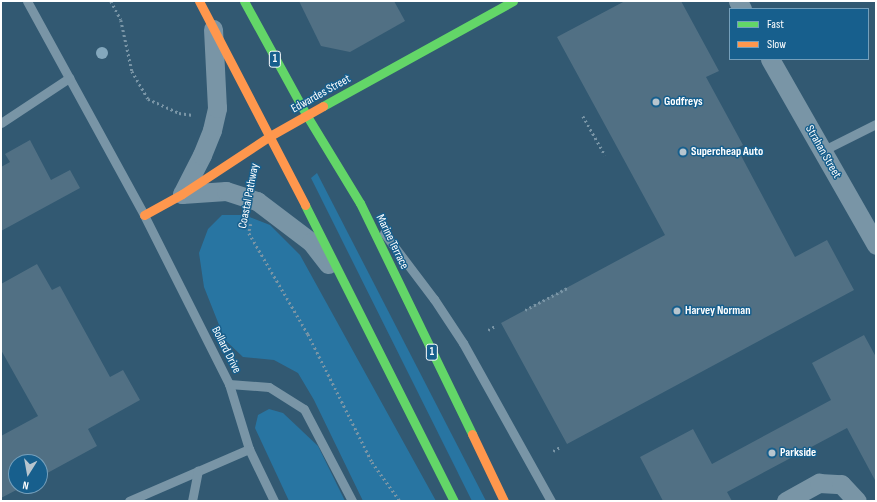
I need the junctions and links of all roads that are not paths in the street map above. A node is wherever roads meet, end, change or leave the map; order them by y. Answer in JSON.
{"nodes":[{"id":1,"x":27,"y":1,"type":"edge"},
{"id":2,"x":198,"y":1,"type":"edge"},
{"id":3,"x":244,"y":1,"type":"edge"},
{"id":4,"x":513,"y":1,"type":"edge"},
{"id":5,"x":213,"y":28,"type":"junction"},
{"id":6,"x":771,"y":60,"type":"edge"},
{"id":7,"x":69,"y":78,"type":"junction"},
{"id":8,"x":307,"y":116,"type":"junction"},
{"id":9,"x":1,"y":124,"type":"edge"},
{"id":10,"x":876,"y":124,"type":"edge"},
{"id":11,"x":270,"y":136,"type":"junction"},
{"id":12,"x":822,"y":151,"type":"junction"},
{"id":13,"x":182,"y":194,"type":"junction"},
{"id":14,"x":360,"y":203,"type":"junction"},
{"id":15,"x":144,"y":215,"type":"junction"},
{"id":16,"x":876,"y":245,"type":"edge"},
{"id":17,"x":347,"y":289,"type":"junction"},
{"id":18,"x":229,"y":384,"type":"junction"},
{"id":19,"x":249,"y":449,"type":"junction"},
{"id":20,"x":198,"y":471,"type":"junction"},
{"id":21,"x":129,"y":501,"type":"edge"},
{"id":22,"x":192,"y":501,"type":"edge"},
{"id":23,"x":274,"y":501,"type":"edge"},
{"id":24,"x":352,"y":501,"type":"edge"},
{"id":25,"x":454,"y":501,"type":"edge"},
{"id":26,"x":504,"y":501,"type":"edge"},
{"id":27,"x":552,"y":501,"type":"edge"},
{"id":28,"x":786,"y":501,"type":"edge"},
{"id":29,"x":857,"y":501,"type":"edge"}],
"edges":[{"from":1,"to":7,"type":"lane","name":"Bollard Drive"},
{"from":2,"to":5,"type":"main road"},
{"from":3,"to":8,"type":"main road","name":"Marine Terrace","number":"1"},
{"from":4,"to":8,"type":"main road","name":"Edwardes Street"},
{"from":5,"to":11,"type":"main road"},
{"from":5,"to":13,"type":"street"},
{"from":6,"to":12,"type":"street","name":"Strahan Street"},
{"from":7,"to":9,"type":"lane"},
{"from":7,"to":15,"type":"lane","name":"Bollard Drive"},
{"from":8,"to":11,"type":"main road","name":"Edwardes Street"},
{"from":8,"to":14,"type":"main road","name":"Marine Terrace","number":"1"},
{"from":10,"to":12,"type":"lane"},
{"from":11,"to":13,"type":"main road","name":"Edwardes Street"},
{"from":11,"to":17,"type":"main road"},
{"from":12,"to":16,"type":"street","name":"Strahan Street"},
{"from":13,"to":15,"type":"main road","name":"Edwardes Street"},
{"from":13,"to":17,"type":"street"},
{"from":14,"to":26,"type":"main road","name":"Marine Terrace","number":"1"},
{"from":14,"to":27,"type":"lane"},
{"from":15,"to":18,"type":"lane","name":"Bollard Drive"},
{"from":17,"to":25,"type":"main road"},
{"from":18,"to":19,"type":"lane","name":"Bollard Drive"},
{"from":18,"to":24,"type":"lane"},
{"from":19,"to":20,"type":"lane"},
{"from":19,"to":23,"type":"lane","name":"Bollard Drive"},
{"from":20,"to":21,"type":"lane"},
{"from":20,"to":22,"type":"lane"},
{"from":28,"to":29,"type":"street"}]}
